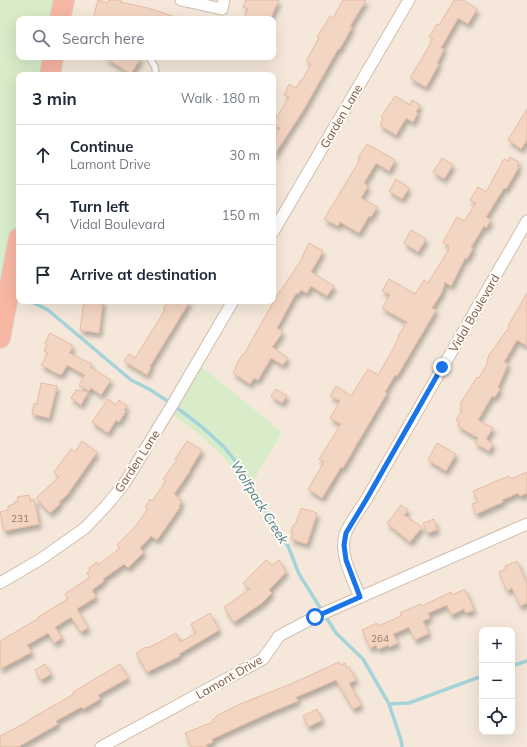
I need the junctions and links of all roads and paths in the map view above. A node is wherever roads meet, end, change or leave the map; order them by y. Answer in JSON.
{"nodes":[{"id":1,"x":64,"y":0,"type":"edge"},
{"id":2,"x":180,"y":0,"type":"edge"},
{"id":3,"x":224,"y":0,"type":"edge"},
{"id":4,"x":409,"y":0,"type":"edge"},
{"id":5,"x":61,"y":16,"type":"edge"},
{"id":6,"x":52,"y":60,"type":"edge"},
{"id":7,"x":151,"y":60,"type":"edge"},
{"id":8,"x":50,"y":72,"type":"edge"},
{"id":9,"x":156,"y":72,"type":"edge"},
{"id":10,"x":527,"y":221,"type":"edge"},
{"id":11,"x":276,"y":227,"type":"edge"},
{"id":12,"x":16,"y":256,"type":"edge"},
{"id":13,"x":231,"y":304,"type":"edge"},
{"id":14,"x":0,"y":338,"type":"edge"},
{"id":15,"x":527,"y":524,"type":"edge"},
{"id":16,"x":0,"y":583,"type":"edge"},
{"id":17,"x":360,"y":597,"type":"junction"},
{"id":18,"x":101,"y":747,"type":"edge"}],
"edges":[{"from":1,"to":5,"type":"highway"},
{"from":2,"to":3,"type":"street"},
{"from":4,"to":11,"type":"street","name":"Garden Lane"},
{"from":6,"to":8,"type":"highway"},
{"from":7,"to":9,"type":"lane"},
{"from":10,"to":17,"type":"street","name":"Vidal Boulevard"},
{"from":12,"to":14,"type":"highway"},
{"from":13,"to":16,"type":"street","name":"Garden Lane"},
{"from":15,"to":17,"type":"street","name":"Lamont Drive"},
{"from":17,"to":18,"type":"street","name":"Lamont Drive"}]}
